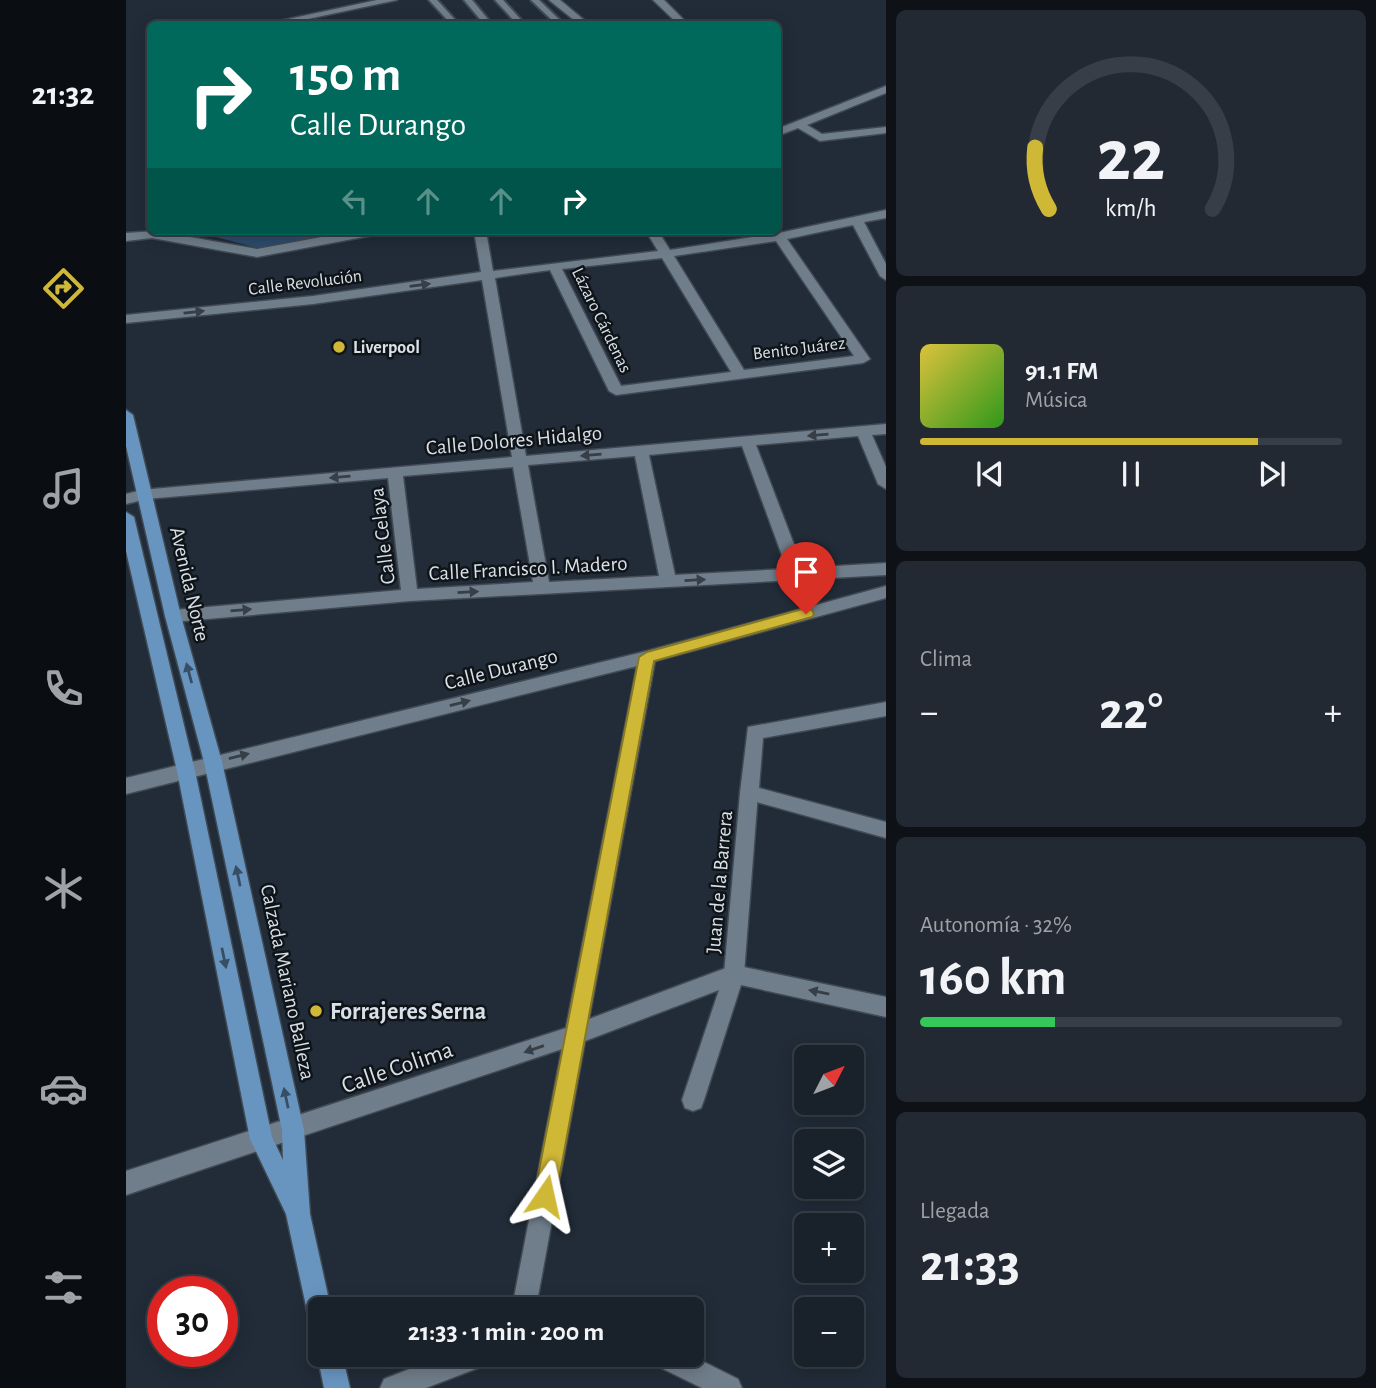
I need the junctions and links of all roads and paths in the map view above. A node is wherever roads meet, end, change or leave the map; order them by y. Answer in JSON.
{"nodes":[{"id":1,"x":392,"y":0,"type":"edge"},
{"id":2,"x":433,"y":0,"type":"edge"},
{"id":3,"x":468,"y":0,"type":"edge"},
{"id":4,"x":499,"y":0,"type":"edge"},
{"id":5,"x":535,"y":0,"type":"edge"},
{"id":6,"x":554,"y":0,"type":"edge"},
{"id":7,"x":658,"y":0,"type":"edge"},
{"id":8,"x":289,"y":20,"type":"dead end"},
{"id":9,"x":452,"y":21,"type":"edge"},
{"id":10,"x":486,"y":21,"type":"edge"},
{"id":11,"x":518,"y":21,"type":"edge"},
{"id":12,"x":557,"y":21,"type":"edge"},
{"id":13,"x":580,"y":21,"type":"edge"},
{"id":14,"x":680,"y":21,"type":"edge"},
{"id":15,"x":886,"y":89,"type":"edge"},
{"id":16,"x":799,"y":124,"type":"junction"},
{"id":17,"x":886,"y":130,"type":"edge"},
{"id":18,"x":781,"y":131,"type":"edge"},
{"id":19,"x":886,"y":214,"type":"edge"},
{"id":20,"x":856,"y":219,"type":"junction"},
{"id":21,"x":147,"y":235,"type":"edge"},
{"id":22,"x":158,"y":235,"type":"edge"},
{"id":23,"x":353,"y":235,"type":"edge"},
{"id":24,"x":481,"y":235,"type":"edge"},
{"id":25,"x":654,"y":235,"type":"edge"},
{"id":26,"x":126,"y":237,"type":"edge"},
{"id":27,"x":779,"y":237,"type":"junction"},
{"id":28,"x":665,"y":254,"type":"junction"},
{"id":29,"x":554,"y":266,"type":"junction"},
{"id":30,"x":487,"y":276,"type":"junction"},
{"id":31,"x":886,"y":276,"type":"edge"},
{"id":32,"x":126,"y":319,"type":"edge"},
{"id":33,"x":740,"y":375,"type":"junction"},
{"id":34,"x":616,"y":391,"type":"joint"},
{"id":35,"x":126,"y":415,"type":"edge"},
{"id":36,"x":886,"y":429,"type":"edge"},
{"id":37,"x":863,"y":431,"type":"junction"},
{"id":38,"x":747,"y":441,"type":"junction"},
{"id":39,"x":640,"y":450,"type":"junction"},
{"id":40,"x":520,"y":461,"type":"junction"},
{"id":41,"x":395,"y":471,"type":"junction"},
{"id":42,"x":886,"y":484,"type":"edge"},
{"id":43,"x":146,"y":495,"type":"junction"},
{"id":44,"x":126,"y":499,"type":"edge"},
{"id":45,"x":126,"y":517,"type":"edge"},
{"id":46,"x":886,"y":569,"type":"edge"},
{"id":47,"x":797,"y":574,"type":"junction"},
{"id":48,"x":668,"y":581,"type":"junction"},
{"id":49,"x":542,"y":588,"type":"junction"},
{"id":50,"x":886,"y":592,"type":"edge"},
{"id":51,"x":410,"y":596,"type":"junction"},
{"id":52,"x":173,"y":616,"type":"junction"},
{"id":53,"x":647,"y":657,"type":"junction"},
{"id":54,"x":886,"y":709,"type":"edge"},
{"id":55,"x":213,"y":762,"type":"junction"},
{"id":56,"x":186,"y":771,"type":"junction"},
{"id":57,"x":126,"y":786,"type":"edge"},
{"id":58,"x":749,"y":793,"type":"junction"},
{"id":59,"x":886,"y":830,"type":"edge"},
{"id":60,"x":734,"y":974,"type":"junction"},
{"id":61,"x":886,"y":1007,"type":"edge"},
{"id":62,"x":575,"y":1035,"type":"junction"},
{"id":63,"x":693,"y":1100,"type":"dead end"},
{"id":64,"x":293,"y":1130,"type":"junction"},
{"id":65,"x":261,"y":1139,"type":"junction"},
{"id":66,"x":126,"y":1183,"type":"edge"},
{"id":67,"x":298,"y":1214,"type":"junction"},
{"id":68,"x":316,"y":1297,"type":"edge"},
{"id":69,"x":526,"y":1297,"type":"edge"},
{"id":70,"x":332,"y":1367,"type":"edge"},
{"id":71,"x":448,"y":1367,"type":"edge"},
{"id":72,"x":686,"y":1367,"type":"edge"},
{"id":73,"x":337,"y":1388,"type":"edge"},
{"id":74,"x":393,"y":1388,"type":"edge"},
{"id":75,"x":729,"y":1388,"type":"edge"}],
"edges":[{"from":1,"to":8,"type":"street"},
{"from":2,"to":9,"type":"lane"},
{"from":3,"to":10,"type":"lane"},
{"from":4,"to":11,"type":"lane"},
{"from":5,"to":12,"type":"lane"},
{"from":6,"to":13,"type":"street"},
{"from":7,"to":14,"type":"street"},
{"from":15,"to":16,"type":"street"},
{"from":16,"to":17,"type":"street"},
{"from":16,"to":18,"type":"street"},
{"from":19,"to":20,"type":"street","name":"Calle Revolución"},
{"from":20,"to":27,"type":"street","name":"Calle Revolución"},
{"from":20,"to":31,"type":"street"},
{"from":21,"to":26,"type":"street"},
{"from":22,"to":23,"type":"street"},
{"from":24,"to":30,"type":"street"},
{"from":25,"to":28,"type":"street"},
{"from":27,"to":28,"type":"street","name":"Calle Revolución"},
{"from":27,"to":33,"type":"street","name":"Benito Juárez"},
{"from":28,"to":29,"type":"street","name":"Calle Revolución"},
{"from":28,"to":33,"type":"street"},
{"from":29,"to":30,"type":"street","name":"Calle Revolución"},
{"from":29,"to":34,"type":"street","name":"Lázaro Cárdenas"},
{"from":32,"to":30,"type":"street","name":"Calle Revolución","one_way":true},
{"from":30,"to":40,"type":"street"},
{"from":33,"to":34,"type":"street","name":"Benito Juárez"},
{"from":35,"to":43,"type":"main road","name":"Avenida Norte"},
{"from":36,"to":37,"type":"street","name":"Calle Dolores Hidalgo"},
{"from":37,"to":38,"type":"street","name":"Calle Dolores Hidalgo","one_way":true},
{"from":37,"to":42,"type":"street"},
{"from":38,"to":39,"type":"street","name":"Calle Dolores Hidalgo"},
{"from":38,"to":47,"type":"street"},
{"from":39,"to":40,"type":"street","name":"Calle Dolores Hidalgo","one_way":true},
{"from":39,"to":48,"type":"street"},
{"from":40,"to":41,"type":"street","name":"Calle Dolores Hidalgo"},
{"from":40,"to":49,"type":"street"},
{"from":41,"to":43,"type":"street","name":"Calle Dolores Hidalgo","one_way":true},
{"from":41,"to":51,"type":"street","name":"Calle Celaya"},
{"from":43,"to":44,"type":"street","name":"Calle Dolores Hidalgo"},
{"from":43,"to":52,"type":"main road","name":"Avenida Norte"},
{"from":45,"to":56,"type":"main road"},
{"from":46,"to":47,"type":"street","name":"Calle Francisco I. Madero"},
{"from":48,"to":47,"type":"street","name":"Calle Francisco I. Madero","one_way":true},
{"from":48,"to":49,"type":"street","name":"Calle Francisco I. Madero"},
{"from":51,"to":49,"type":"street","name":"Calle Francisco I. Madero","one_way":true},
{"from":50,"to":53,"type":"street","name":"Calle Durango"},
{"from":52,"to":51,"type":"street","name":"Calle Francisco I. Madero","one_way":true},
{"from":55,"to":52,"type":"main road","name":"Avenida Norte","one_way":true},
{"from":55,"to":53,"type":"street","name":"Calle Durango","one_way":true},
{"from":53,"to":62,"type":"street"},
{"from":54,"to":58,"type":"street","name":"Juan de la Barrera"},
{"from":55,"to":56,"type":"street","name":"Calle Durango"},
{"from":64,"to":55,"type":"main road","name":"Calzada Mariano Balleza","one_way":true},
{"from":56,"to":57,"type":"street","name":"Calle Durango"},
{"from":56,"to":65,"type":"main road","name":"Calzada Mariano Balleza","one_way":true},
{"from":58,"to":59,"type":"street"},
{"from":58,"to":60,"type":"street","name":"Juan de la Barrera"},
{"from":61,"to":60,"type":"street","one_way":true},
{"from":60,"to":62,"type":"street","name":"Calle Colima"},
{"from":60,"to":63,"type":"street","name":"Juan de la Barrera"},
{"from":62,"to":64,"type":"street","name":"Calle Colima","one_way":true},
{"from":62,"to":69,"type":"street"},
{"from":64,"to":65,"type":"street","name":"Calle Colima"},
{"from":64,"to":67,"type":"main road","name":"Calzada Mariano Balleza"},
{"from":65,"to":66,"type":"street","name":"Calle Colima"},
{"from":65,"to":67,"type":"main road","name":"Calzada Mariano Balleza"},
{"from":67,"to":68,"type":"main road","name":"Calzada Mariano Balleza"},
{"from":70,"to":73,"type":"main road"},
{"from":71,"to":74,"type":"street"},
{"from":72,"to":75,"type":"street"}]}
